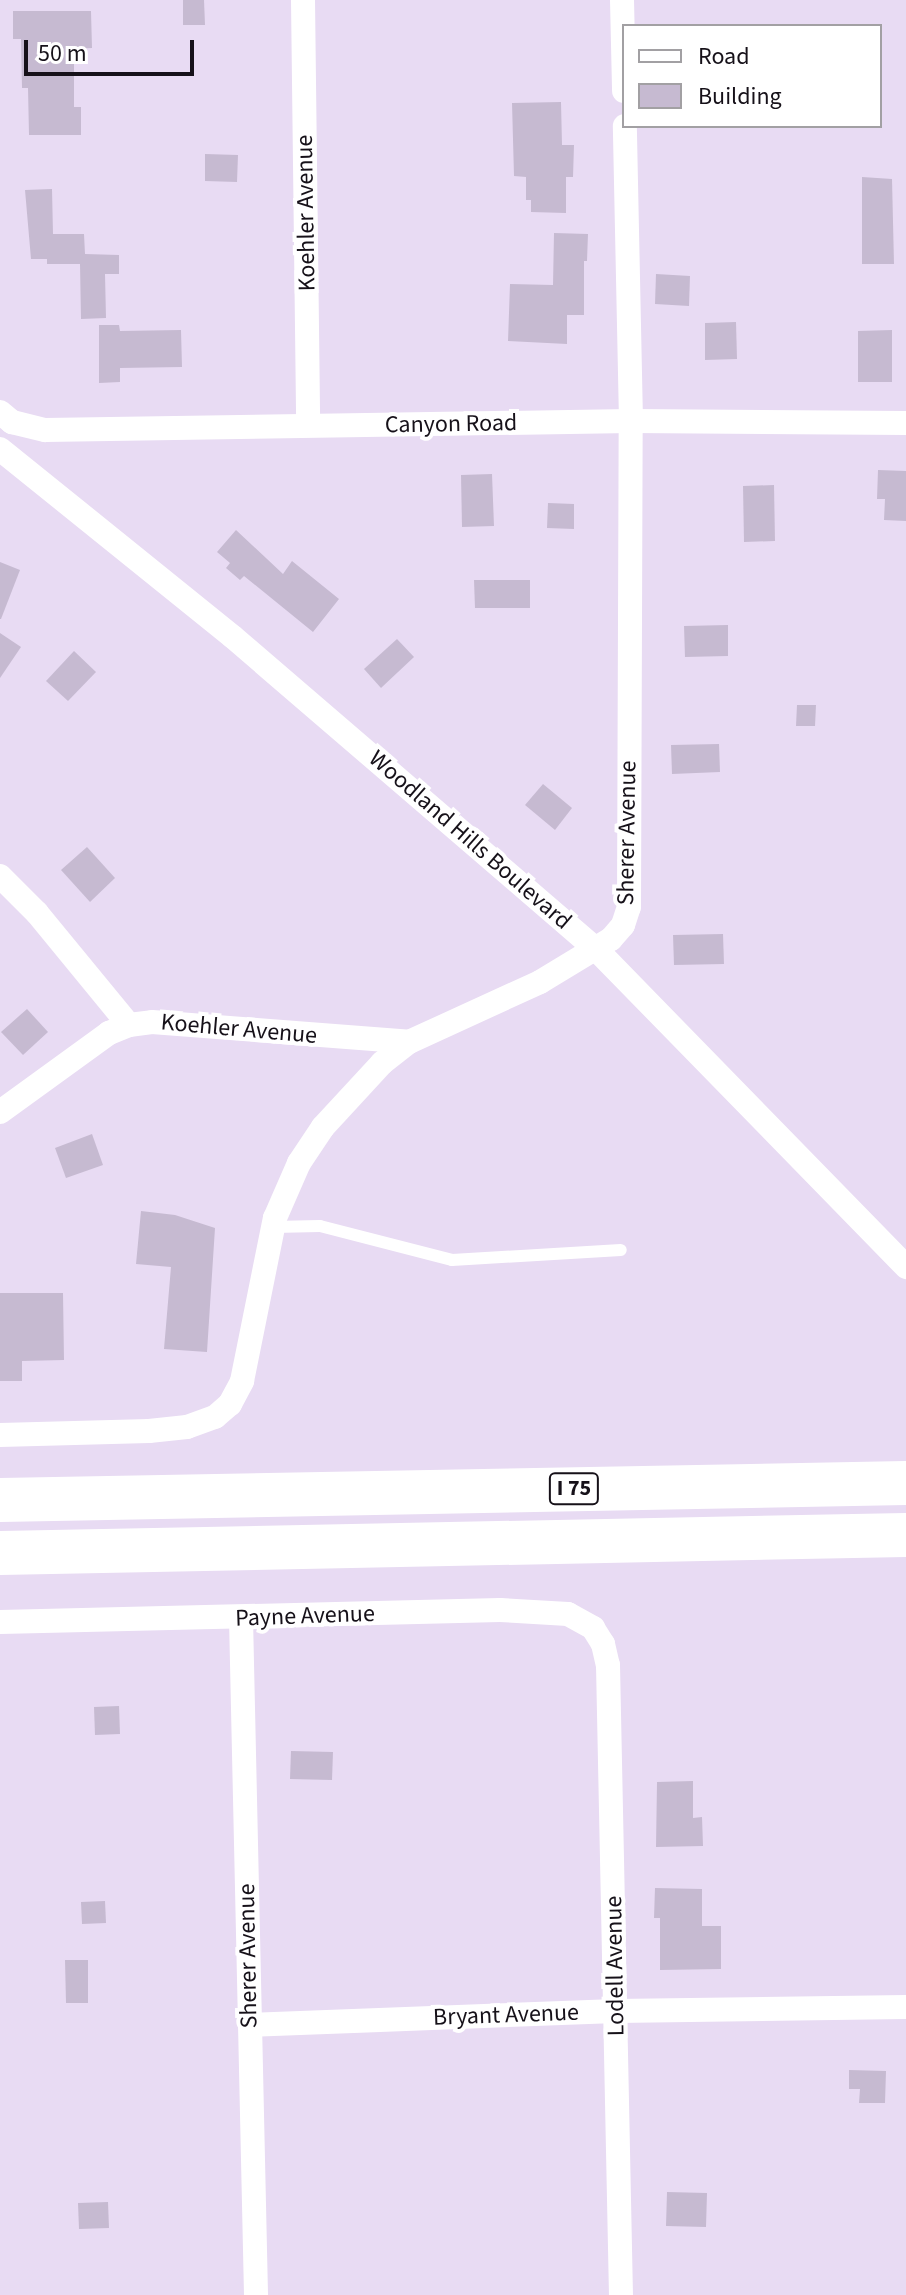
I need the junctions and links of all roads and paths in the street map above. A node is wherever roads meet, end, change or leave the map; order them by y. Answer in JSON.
{"nodes":[{"id":1,"x":303,"y":0,"type":"edge"},
{"id":2,"x":622,"y":0,"type":"edge"},
{"id":3,"x":623,"y":24,"type":"edge"},
{"id":4,"x":625,"y":128,"type":"edge"},
{"id":5,"x":631,"y":421,"type":"junction"},
{"id":6,"x":4,"y":423,"type":"edge"},
{"id":7,"x":906,"y":423,"type":"edge"},
{"id":8,"x":308,"y":425,"type":"junction"},
{"id":9,"x":0,"y":449,"type":"edge"},
{"id":10,"x":0,"y":876,"type":"edge"},
{"id":11,"x":595,"y":948,"type":"junction"},
{"id":12,"x":129,"y":1025,"type":"junction"},
{"id":13,"x":409,"y":1042,"type":"junction"},
{"id":14,"x":0,"y":1112,"type":"edge"},
{"id":15,"x":273,"y":1227,"type":"junction"},
{"id":16,"x":621,"y":1250,"type":"dead end"},
{"id":17,"x":906,"y":1267,"type":"edge"},
{"id":18,"x":0,"y":1435,"type":"edge"},
{"id":19,"x":906,"y":1483,"type":"edge"},
{"id":20,"x":0,"y":1500,"type":"edge"},
{"id":21,"x":906,"y":1535,"type":"edge"},
{"id":22,"x":0,"y":1553,"type":"edge"},
{"id":23,"x":241,"y":1618,"type":"junction"},
{"id":24,"x":0,"y":1622,"type":"edge"},
{"id":25,"x":600,"y":1639,"type":"joint"},
{"id":26,"x":906,"y":2007,"type":"edge"},
{"id":27,"x":616,"y":2011,"type":"junction"},
{"id":28,"x":250,"y":2025,"type":"junction"},
{"id":29,"x":256,"y":2295,"type":"edge"},
{"id":30,"x":621,"y":2295,"type":"edge"}],
"edges":[{"from":1,"to":8,"type":"street","name":"Koehler Avenue"},
{"from":2,"to":3,"type":"street"},
{"from":4,"to":5,"type":"street","name":"Sherer Avenue"},
{"from":5,"to":7,"type":"street","name":"Canyon Road"},
{"from":5,"to":8,"type":"street","name":"Canyon Road"},
{"from":5,"to":11,"type":"street","name":"Sherer Avenue"},
{"from":6,"to":8,"type":"street","name":"Canyon Road"},
{"from":9,"to":11,"type":"street","name":"Woodland Hills Boulevard"},
{"from":10,"to":12,"type":"street"},
{"from":11,"to":13,"type":"street","name":"Sherer Avenue"},
{"from":11,"to":17,"type":"street","name":"Woodland Hills Boulevard"},
{"from":12,"to":13,"type":"street","name":"Koehler Avenue"},
{"from":12,"to":14,"type":"street","name":"Koehler Avenue"},
{"from":13,"to":15,"type":"street","name":"Sherer Avenue"},
{"from":15,"to":16,"type":"lane"},
{"from":15,"to":18,"type":"street","name":"Sherer Avenue"},
{"from":19,"to":20,"type":"highway","number":"I 75"},
{"from":21,"to":22,"type":"highway","number":"I 75"},
{"from":23,"to":24,"type":"street","name":"Payne Avenue"},
{"from":23,"to":25,"type":"street","name":"Payne Avenue"},
{"from":23,"to":28,"type":"street","name":"Sherer Avenue"},
{"from":25,"to":27,"type":"street","name":"Lodell Avenue"},
{"from":26,"to":27,"type":"street","name":"Bryant Avenue"},
{"from":27,"to":28,"type":"street","name":"Bryant Avenue"},
{"from":27,"to":30,"type":"street","name":"Lodell Avenue"},
{"from":28,"to":29,"type":"street","name":"Sherer Avenue"}]}
